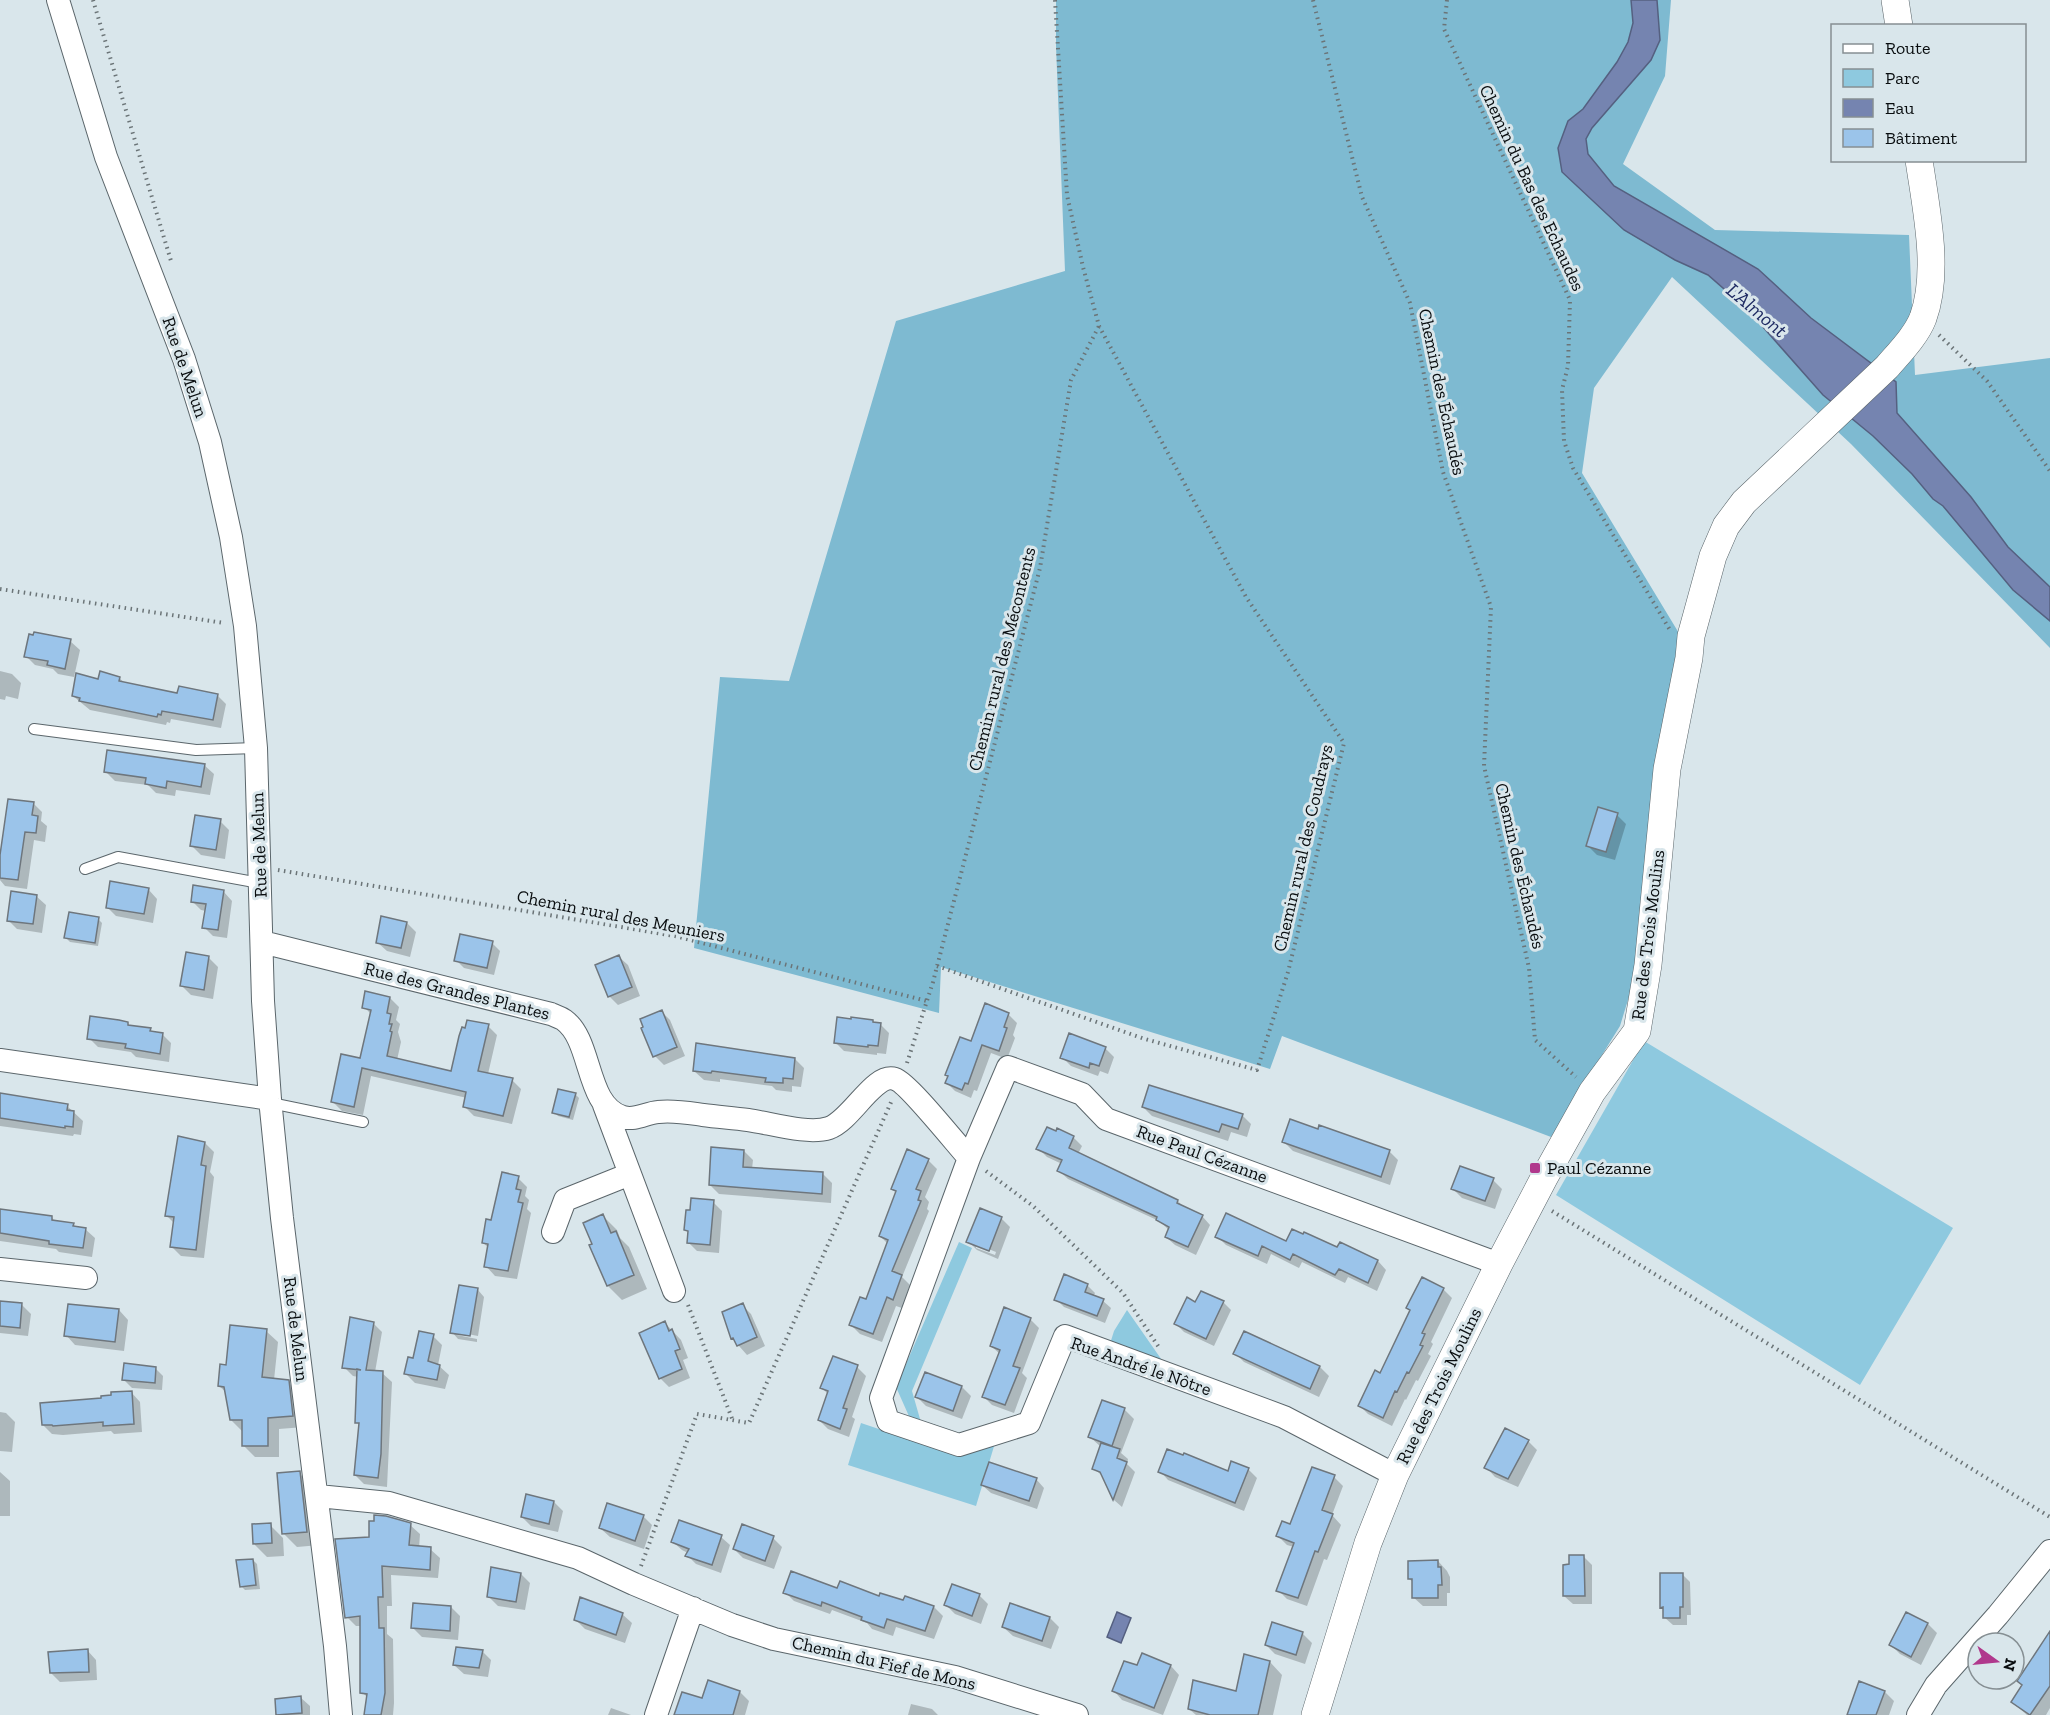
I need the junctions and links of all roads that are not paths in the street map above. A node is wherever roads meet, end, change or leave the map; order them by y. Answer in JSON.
{"nodes":[{"id":1,"x":58,"y":0,"type":"edge"},
{"id":2,"x":1895,"y":0,"type":"edge"},
{"id":3,"x":1899,"y":24,"type":"edge"},
{"id":4,"x":1919,"y":162,"type":"edge"},
{"id":5,"x":34,"y":729,"type":"dead end"},
{"id":6,"x":256,"y":748,"type":"junction"},
{"id":7,"x":84,"y":869,"type":"dead end"},
{"id":8,"x":259,"y":875,"type":"junction"},
{"id":9,"x":261,"y":942,"type":"junction"},
{"id":10,"x":0,"y":1060,"type":"edge"},
{"id":11,"x":270,"y":1101,"type":"junction"},
{"id":12,"x":604,"y":1105,"type":"junction"},
{"id":13,"x":363,"y":1122,"type":"dead end"},
{"id":14,"x":969,"y":1158,"type":"junction"},
{"id":15,"x":630,"y":1174,"type":"junction"},
{"id":16,"x":553,"y":1232,"type":"dead end"},
{"id":17,"x":1499,"y":1264,"type":"junction"},
{"id":18,"x":0,"y":1269,"type":"edge"},
{"id":19,"x":86,"y":1278,"type":"dead end"},
{"id":20,"x":674,"y":1291,"type":"road end"},
{"id":21,"x":1395,"y":1475,"type":"junction"},
{"id":22,"x":318,"y":1496,"type":"junction"},
{"id":23,"x":2050,"y":1551,"type":"edge"},
{"id":24,"x":693,"y":1608,"type":"junction"},
{"id":25,"x":341,"y":1715,"type":"edge"},
{"id":26,"x":656,"y":1715,"type":"edge"},
{"id":27,"x":1077,"y":1715,"type":"edge"},
{"id":28,"x":1315,"y":1715,"type":"edge"},
{"id":29,"x":1918,"y":1715,"type":"edge"}],
"edges":[{"from":1,"to":6,"type":"street","name":"Rue de Melun"},
{"from":2,"to":3,"type":"street"},
{"from":4,"to":17,"type":"street","name":"Rue des Trois Moulins"},
{"from":5,"to":6,"type":"lane"},
{"from":6,"to":8,"type":"street","name":"Rue de Melun"},
{"from":7,"to":8,"type":"lane"},
{"from":8,"to":9,"type":"street","name":"Rue de Melun"},
{"from":9,"to":11,"type":"street","name":"Rue de Melun"},
{"from":9,"to":12,"type":"street","name":"Rue des Grandes Plantes"},
{"from":10,"to":11,"type":"street"},
{"from":11,"to":13,"type":"lane"},
{"from":11,"to":22,"type":"street","name":"Rue de Melun"},
{"from":12,"to":14,"type":"street"},
{"from":12,"to":15,"type":"street"},
{"from":14,"to":17,"type":"street","name":"Rue Paul Cézanne"},
{"from":14,"to":21,"type":"street","name":"Rue André le Nôtre"},
{"from":15,"to":16,"type":"street"},
{"from":15,"to":20,"type":"street"},
{"from":17,"to":21,"type":"street","name":"Rue des Trois Moulins"},
{"from":18,"to":19,"type":"street"},
{"from":21,"to":28,"type":"street","name":"Rue des Trois Moulins"},
{"from":22,"to":24,"type":"street","name":"Chemin du Fief de Mons"},
{"from":22,"to":25,"type":"street","name":"Rue de Melun"},
{"from":23,"to":29,"type":"street"},
{"from":24,"to":26,"type":"street"},
{"from":24,"to":27,"type":"street","name":"Chemin du Fief de Mons"}]}
